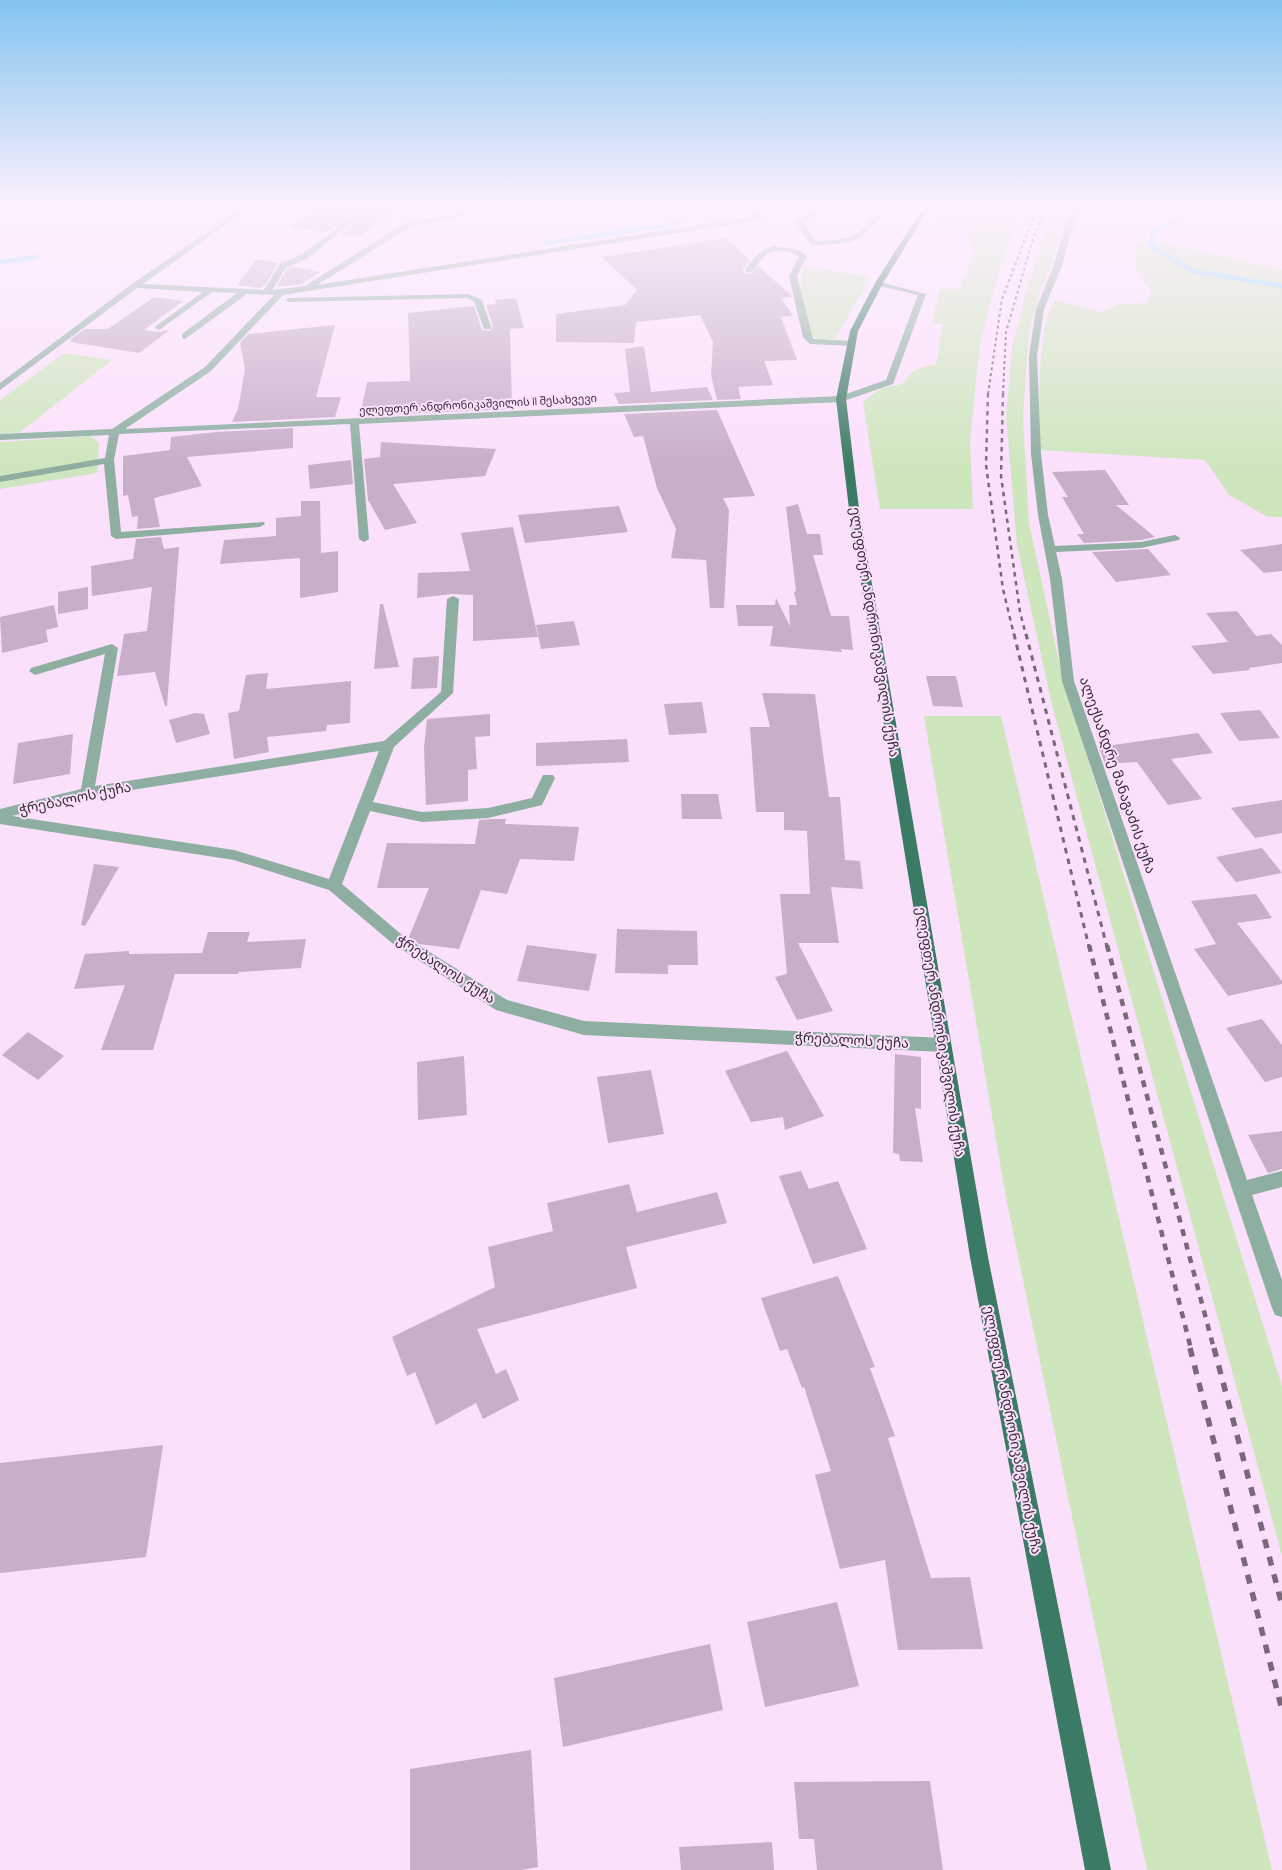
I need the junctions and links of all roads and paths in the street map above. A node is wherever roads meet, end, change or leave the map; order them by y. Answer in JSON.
{"nodes":[{"id":1,"x":123,"y":295,"type":"edge"},
{"id":2,"x":203,"y":295,"type":"edge"},
{"id":3,"x":240,"y":295,"type":"edge"},
{"id":4,"x":272,"y":295,"type":"edge"},
{"id":5,"x":283,"y":295,"type":"edge"},
{"id":6,"x":797,"y":295,"type":"edge"},
{"id":7,"x":873,"y":295,"type":"edge"},
{"id":8,"x":922,"y":295,"type":"edge"},
{"id":9,"x":1046,"y":295,"type":"edge"},
{"id":10,"x":277,"y":297,"type":"junction"},
{"id":11,"x":487,"y":327,"type":"dead end"},
{"id":12,"x":159,"y":328,"type":"dead end"},
{"id":13,"x":185,"y":336,"type":"dead end"},
{"id":14,"x":851,"y":344,"type":"junction"},
{"id":15,"x":0,"y":387,"type":"edge"},
{"id":16,"x":841,"y":399,"type":"junction"},
{"id":17,"x":354,"y":421,"type":"junction"},
{"id":18,"x":115,"y":431,"type":"junction"},
{"id":19,"x":0,"y":437,"type":"edge"},
{"id":20,"x":109,"y":460,"type":"junction"},
{"id":21,"x":0,"y":479,"type":"edge"},
{"id":22,"x":260,"y":524,"type":"dead end"},
{"id":23,"x":364,"y":538,"type":"dead end"},
{"id":24,"x":1175,"y":538,"type":"dead end"},
{"id":25,"x":1050,"y":549,"type":"junction"},
{"id":26,"x":454,"y":599,"type":"dead end"},
{"id":27,"x":35,"y":671,"type":"dead end"},
{"id":28,"x":388,"y":745,"type":"junction"},
{"id":29,"x":548,"y":778,"type":"dead end"},
{"id":30,"x":87,"y":792,"type":"junction"},
{"id":31,"x":365,"y":805,"type":"junction"},
{"id":32,"x":0,"y":814,"type":"edge"},
{"id":33,"x":0,"y":819,"type":"edge"},
{"id":34,"x":334,"y":886,"type":"junction"},
{"id":35,"x":943,"y":1045,"type":"junction"},
{"id":36,"x":1282,"y":1179,"type":"edge"},
{"id":37,"x":1242,"y":1189,"type":"junction"},
{"id":38,"x":1282,"y":1308,"type":"edge"},
{"id":39,"x":1098,"y":1870,"type":"edge"}],
"edges":[{"from":1,"to":15,"type":"street"},
{"from":2,"to":12,"type":"street"},
{"from":3,"to":13,"type":"street"},
{"from":4,"to":10,"type":"street"},
{"from":5,"to":10,"type":"street"},
{"from":6,"to":14,"type":"street"},
{"from":7,"to":14,"type":"main road","name":"ელეფთერ ანდრონიკაშვილის ქუჩა"},
{"from":8,"to":16,"type":"street","name":"ელეფთერ ანდრონიკაშვილის II შესახვევი"},
{"from":9,"to":25,"type":"street","name":"ალექსანდრე მანაგაძის ქუჩა"},
{"from":10,"to":11,"type":"street"},
{"from":10,"to":18,"type":"street"},
{"from":14,"to":16,"type":"main road","name":"ელეფთერ ანდრონიკაშვილის ქუჩა"},
{"from":16,"to":17,"type":"street","name":"ელეფთერ ანდრონიკაშვილის II შესახვევი"},
{"from":16,"to":35,"type":"main road","name":"ელეფთერ ანდრონიკაშვილის ქუჩა"},
{"from":17,"to":18,"type":"street","name":"ელეფთერ ანდრონიკაშვილის II შესახვევი"},
{"from":17,"to":23,"type":"street"},
{"from":18,"to":19,"type":"street","name":"ელეფთერ ანდრონიკაშვილის II შესახვევი"},
{"from":18,"to":20,"type":"street"},
{"from":20,"to":21,"type":"street"},
{"from":20,"to":22,"type":"street"},
{"from":24,"to":25,"type":"street"},
{"from":25,"to":37,"type":"street","name":"ალექსანდრე მანაგაძის ქუჩა"},
{"from":26,"to":28,"type":"street"},
{"from":27,"to":30,"type":"street"},
{"from":28,"to":30,"type":"street","name":"ჭრებალოს ქუჩა"},
{"from":28,"to":31,"type":"street"},
{"from":29,"to":31,"type":"street"},
{"from":30,"to":32,"type":"street","name":"ჭრებალოს ქუჩა"},
{"from":31,"to":34,"type":"street"},
{"from":33,"to":34,"type":"street","name":"ჭრებალოს ქუჩა"},
{"from":34,"to":35,"type":"street","name":"ჭრებალოს ქუჩა"},
{"from":35,"to":39,"type":"main road","name":"ელეფთერ ანდრონიკაშვილის ქუჩა"},
{"from":36,"to":37,"type":"street"},
{"from":37,"to":38,"type":"street","name":"ალექსანდრე მანაგაძის ქუჩა"}]}
